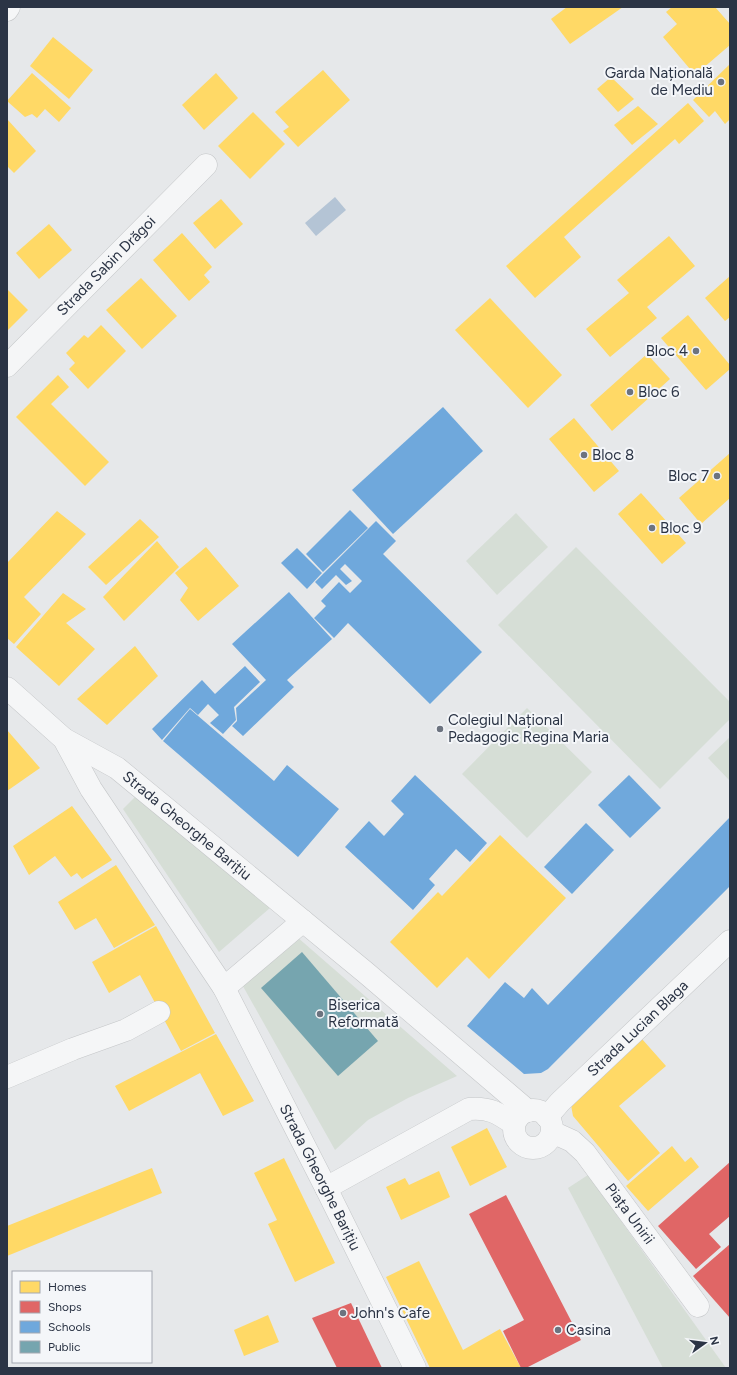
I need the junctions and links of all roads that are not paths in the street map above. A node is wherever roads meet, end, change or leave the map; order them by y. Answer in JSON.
{"nodes":[{"id":1,"x":9,"y":7,"type":"edge"},
{"id":2,"x":7,"y":10,"type":"edge"},
{"id":3,"x":206,"y":165,"type":"dead end"},
{"id":4,"x":7,"y":366,"type":"edge"},
{"id":5,"x":7,"y":688,"type":"edge"},
{"id":6,"x":64,"y":739,"type":"junction"},
{"id":7,"x":303,"y":921,"type":"junction"},
{"id":8,"x":730,"y":941,"type":"edge"},
{"id":9,"x":224,"y":988,"type":"junction"},
{"id":10,"x":159,"y":1012,"type":"dead end"},
{"id":11,"x":7,"y":1077,"type":"edge"},
{"id":12,"x":535,"y":1121,"type":"junction"},
{"id":13,"x":326,"y":1188,"type":"junction"},
{"id":14,"x":698,"y":1306,"type":"dead end"},
{"id":15,"x":415,"y":1368,"type":"edge"}],
"edges":[{"from":1,"to":2,"type":"street"},
{"from":3,"to":4,"type":"street","name":"Strada Sabin Drăgoi"},
{"from":5,"to":6,"type":"street","name":"Strada Gheorghe Barițiu"},
{"from":6,"to":7,"type":"street","name":"Strada Gheorghe Barițiu"},
{"from":6,"to":9,"type":"street","name":"Strada Gheorghe Barițiu"},
{"from":7,"to":9,"type":"street"},
{"from":7,"to":12,"type":"street","name":"Strada Gheorghe Barițiu"},
{"from":8,"to":12,"type":"street","name":"Strada Lucian Blaga"},
{"from":9,"to":13,"type":"street","name":"Strada Gheorghe Barițiu"},
{"from":10,"to":11,"type":"street"},
{"from":12,"to":13,"type":"street"},
{"from":12,"to":14,"type":"street","name":"Piața Unirii"},
{"from":13,"to":15,"type":"street","name":"Strada Gheorghe Barițiu"}]}
